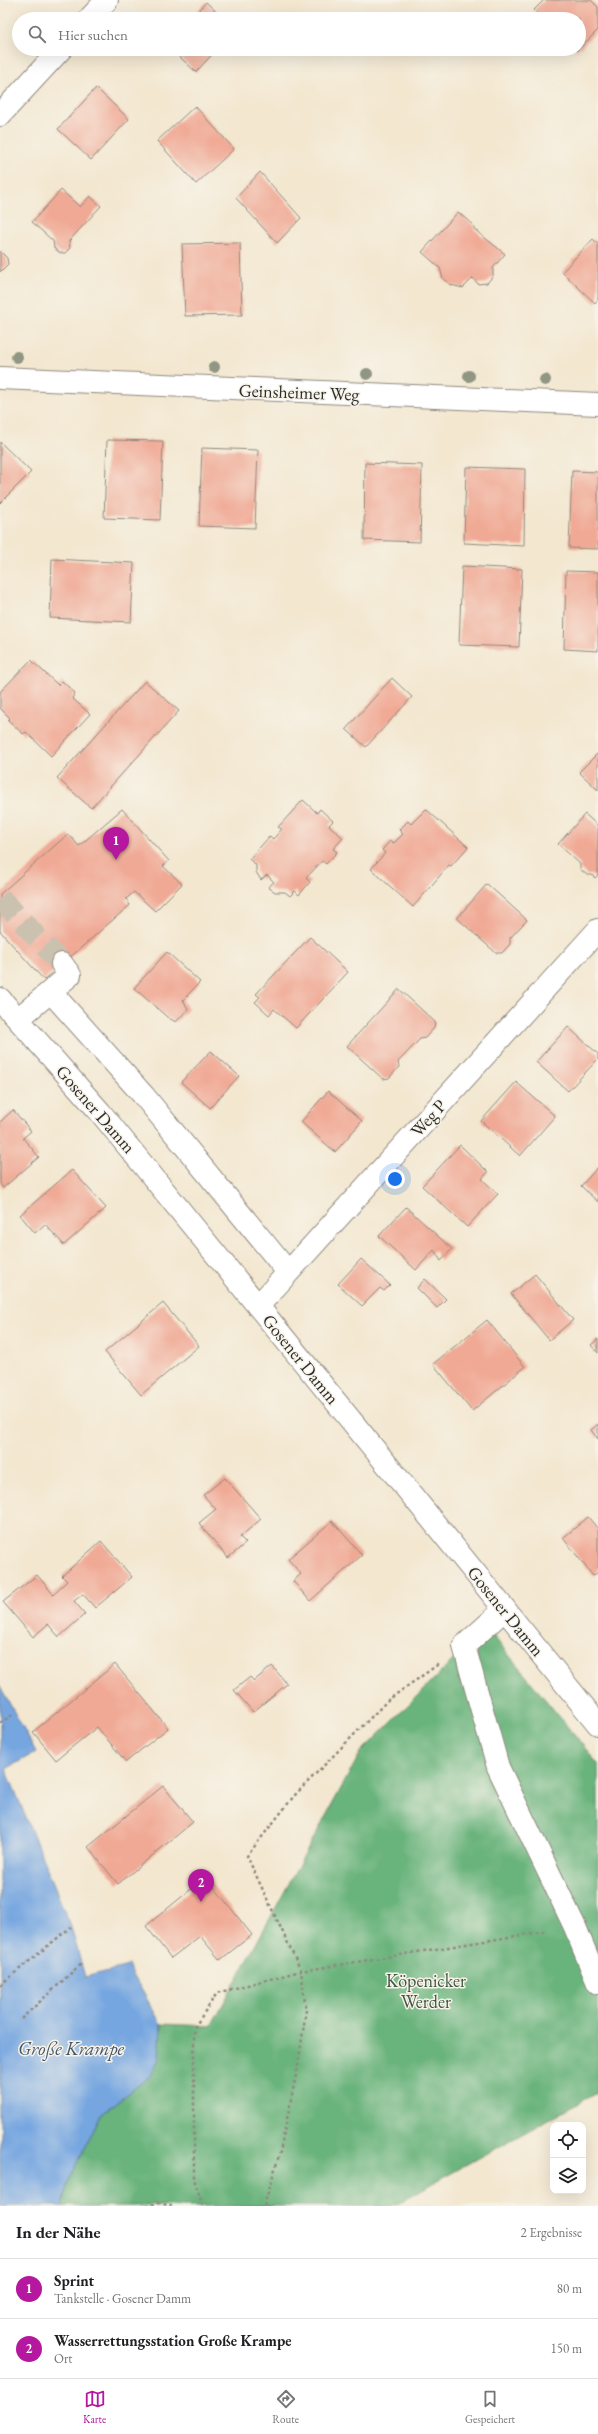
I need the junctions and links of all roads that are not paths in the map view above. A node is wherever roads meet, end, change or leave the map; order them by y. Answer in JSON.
{"nodes":[{"id":1,"x":107,"y":0,"type":"edge"},
{"id":2,"x":96,"y":12,"type":"edge"},
{"id":3,"x":55,"y":56,"type":"edge"},
{"id":4,"x":0,"y":115,"type":"edge"},
{"id":5,"x":0,"y":378,"type":"edge"},
{"id":6,"x":598,"y":404,"type":"edge"},
{"id":7,"x":598,"y":930,"type":"edge"},
{"id":8,"x":62,"y":964,"type":"tunnel mouth"},
{"id":9,"x":51,"y":992,"type":"junction"},
{"id":10,"x":0,"y":999,"type":"edge"},
{"id":11,"x":18,"y":1019,"type":"junction"},
{"id":12,"x":288,"y":1272,"type":"junction"},
{"id":13,"x":258,"y":1306,"type":"junction"},
{"id":14,"x":504,"y":1609,"type":"junction"},
{"id":15,"x":598,"y":1724,"type":"edge"},
{"id":16,"x":598,"y":1983,"type":"edge"}],
"edges":[{"from":1,"to":2,"type":"main road"},
{"from":3,"to":4,"type":"main road"},
{"from":5,"to":6,"type":"main road","name":"Geinsheimer Weg"},
{"from":7,"to":12,"type":"main road","name":"Weg P"},
{"from":8,"to":9,"type":"main road"},
{"from":9,"to":11,"type":"main road"},
{"from":9,"to":12,"type":"main road"},
{"from":10,"to":11,"type":"main road","name":"Gosener Damm"},
{"from":11,"to":13,"type":"main road","name":"Gosener Damm"},
{"from":12,"to":13,"type":"main road","name":"Weg P"},
{"from":13,"to":14,"type":"main road","name":"Gosener Damm"},
{"from":14,"to":15,"type":"main road","name":"Gosener Damm"},
{"from":14,"to":16,"type":"main road"}]}
